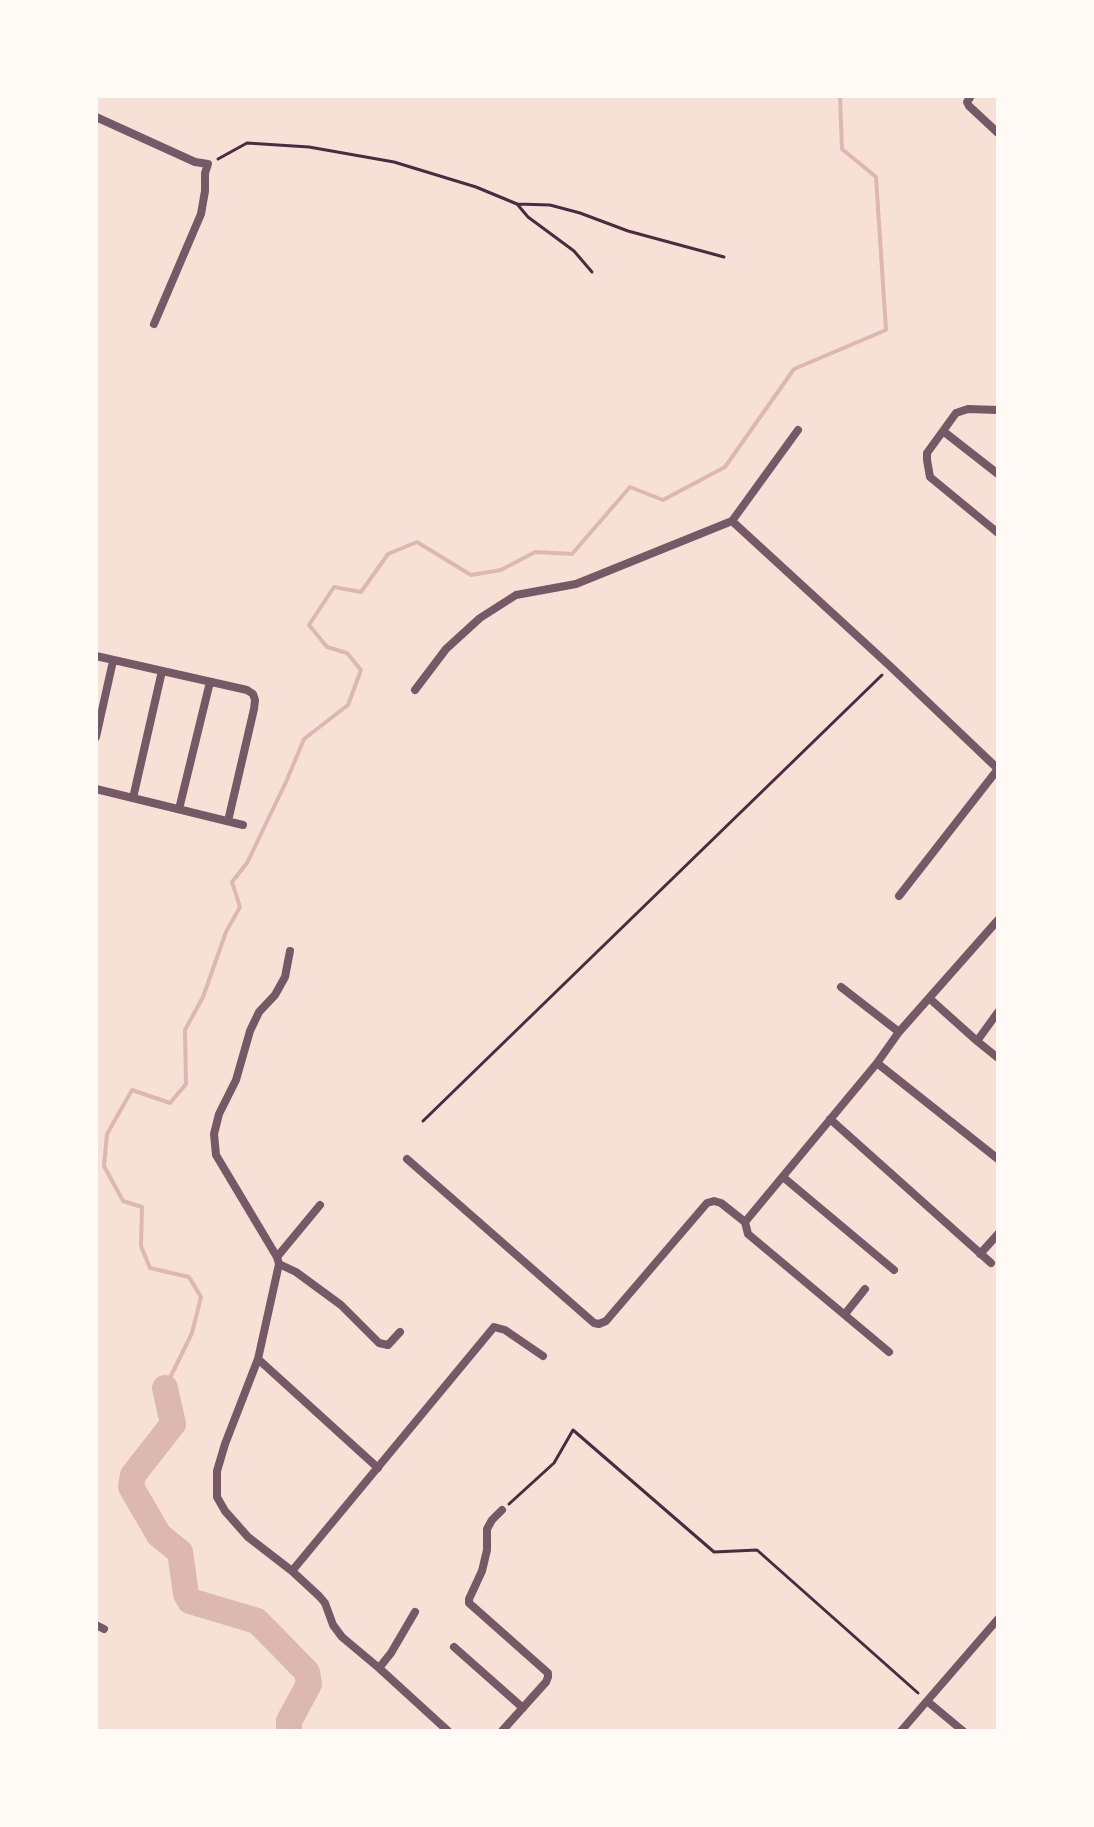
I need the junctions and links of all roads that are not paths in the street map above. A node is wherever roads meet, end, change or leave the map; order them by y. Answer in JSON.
{"nodes":[{"id":1,"x":971,"y":96,"type":"edge"},
{"id":2,"x":96,"y":117,"type":"edge"},
{"id":3,"x":998,"y":133,"type":"edge"},
{"id":4,"x":154,"y":324,"type":"dead end"},
{"id":5,"x":998,"y":410,"type":"edge"},
{"id":6,"x":798,"y":430,"type":"dead end"},
{"id":7,"x":943,"y":431,"type":"junction"},
{"id":8,"x":998,"y":474,"type":"edge"},
{"id":9,"x":732,"y":521,"type":"junction"},
{"id":10,"x":998,"y":533,"type":"edge"},
{"id":11,"x":96,"y":656,"type":"edge"},
{"id":12,"x":113,"y":661,"type":"junction"},
{"id":13,"x":162,"y":671,"type":"junction"},
{"id":14,"x":210,"y":682,"type":"junction"},
{"id":15,"x":415,"y":690,"type":"dead end"},
{"id":16,"x":96,"y":737,"type":"edge"},
{"id":17,"x":998,"y":769,"type":"edge"},
{"id":18,"x":96,"y":789,"type":"edge"},
{"id":19,"x":133,"y":798,"type":"junction"},
{"id":20,"x":179,"y":809,"type":"junction"},
{"id":21,"x":228,"y":821,"type":"junction"},
{"id":22,"x":243,"y":825,"type":"dead end"},
{"id":23,"x":899,"y":896,"type":"dead end"},
{"id":24,"x":998,"y":920,"type":"edge"},
{"id":25,"x":290,"y":951,"type":"dead end"},
{"id":26,"x":841,"y":987,"type":"dead end"},
{"id":27,"x":929,"y":998,"type":"junction"},
{"id":28,"x":998,"y":1012,"type":"edge"},
{"id":29,"x":899,"y":1032,"type":"junction"},
{"id":30,"x":977,"y":1041,"type":"junction"},
{"id":31,"x":998,"y":1058,"type":"edge"},
{"id":32,"x":877,"y":1063,"type":"junction"},
{"id":33,"x":830,"y":1119,"type":"junction"},
{"id":34,"x":407,"y":1159,"type":"dead end"},
{"id":35,"x":998,"y":1159,"type":"edge"},
{"id":36,"x":783,"y":1177,"type":"junction"},
{"id":37,"x":320,"y":1205,"type":"dead end"},
{"id":38,"x":745,"y":1222,"type":"junction"},
{"id":39,"x":998,"y":1234,"type":"edge"},
{"id":40,"x":980,"y":1254,"type":"junction"},
{"id":41,"x":278,"y":1260,"type":"junction"},
{"id":42,"x":991,"y":1263,"type":"dead end"},
{"id":43,"x":894,"y":1270,"type":"dead end"},
{"id":44,"x":865,"y":1289,"type":"dead end"},
{"id":45,"x":845,"y":1314,"type":"junction"},
{"id":46,"x":400,"y":1332,"type":"dead end"},
{"id":47,"x":889,"y":1352,"type":"dead end"},
{"id":48,"x":543,"y":1356,"type":"dead end"},
{"id":49,"x":258,"y":1359,"type":"junction"},
{"id":50,"x":378,"y":1468,"type":"junction"},
{"id":51,"x":502,"y":1510,"type":"road end"},
{"id":52,"x":292,"y":1571,"type":"junction"},
{"id":53,"x":415,"y":1612,"type":"dead end"},
{"id":54,"x":998,"y":1619,"type":"edge"},
{"id":55,"x":454,"y":1647,"type":"dead end"},
{"id":56,"x":379,"y":1668,"type":"junction"},
{"id":57,"x":927,"y":1701,"type":"junction"},
{"id":58,"x":523,"y":1708,"type":"junction"},
{"id":59,"x":448,"y":1731,"type":"edge"},
{"id":60,"x":502,"y":1731,"type":"edge"},
{"id":61,"x":901,"y":1731,"type":"edge"},
{"id":62,"x":963,"y":1731,"type":"edge"}],
"edges":[{"from":1,"to":3,"type":"street"},
{"from":2,"to":4,"type":"street"},
{"from":5,"to":7,"type":"street"},
{"from":6,"to":9,"type":"street"},
{"from":7,"to":8,"type":"street"},
{"from":7,"to":10,"type":"street"},
{"from":9,"to":15,"type":"street"},
{"from":9,"to":17,"type":"street"},
{"from":11,"to":12,"type":"street"},
{"from":12,"to":13,"type":"street"},
{"from":12,"to":16,"type":"street"},
{"from":13,"to":14,"type":"street"},
{"from":13,"to":19,"type":"street"},
{"from":14,"to":20,"type":"street"},
{"from":14,"to":21,"type":"street"},
{"from":17,"to":23,"type":"street"},
{"from":18,"to":19,"type":"street"},
{"from":19,"to":20,"type":"street"},
{"from":20,"to":21,"type":"street"},
{"from":21,"to":22,"type":"street"},
{"from":24,"to":27,"type":"street"},
{"from":25,"to":41,"type":"street"},
{"from":26,"to":29,"type":"street"},
{"from":27,"to":29,"type":"street"},
{"from":27,"to":30,"type":"street"},
{"from":28,"to":30,"type":"street"},
{"from":29,"to":32,"type":"street"},
{"from":30,"to":31,"type":"street"},
{"from":32,"to":33,"type":"street"},
{"from":32,"to":35,"type":"street"},
{"from":33,"to":36,"type":"street"},
{"from":33,"to":40,"type":"street"},
{"from":34,"to":38,"type":"street"},
{"from":36,"to":38,"type":"street"},
{"from":36,"to":43,"type":"street"},
{"from":37,"to":41,"type":"street"},
{"from":38,"to":45,"type":"street"},
{"from":39,"to":40,"type":"street"},
{"from":40,"to":42,"type":"street"},
{"from":41,"to":46,"type":"street"},
{"from":41,"to":49,"type":"street"},
{"from":44,"to":45,"type":"street"},
{"from":45,"to":47,"type":"street"},
{"from":48,"to":50,"type":"street"},
{"from":49,"to":50,"type":"street"},
{"from":49,"to":52,"type":"street"},
{"from":50,"to":52,"type":"street"},
{"from":51,"to":58,"type":"street"},
{"from":52,"to":56,"type":"street"},
{"from":53,"to":56,"type":"street"},
{"from":54,"to":57,"type":"street"},
{"from":55,"to":58,"type":"street"},
{"from":56,"to":59,"type":"street"},
{"from":57,"to":61,"type":"street"},
{"from":57,"to":62,"type":"street"},
{"from":58,"to":60,"type":"street"}]}
